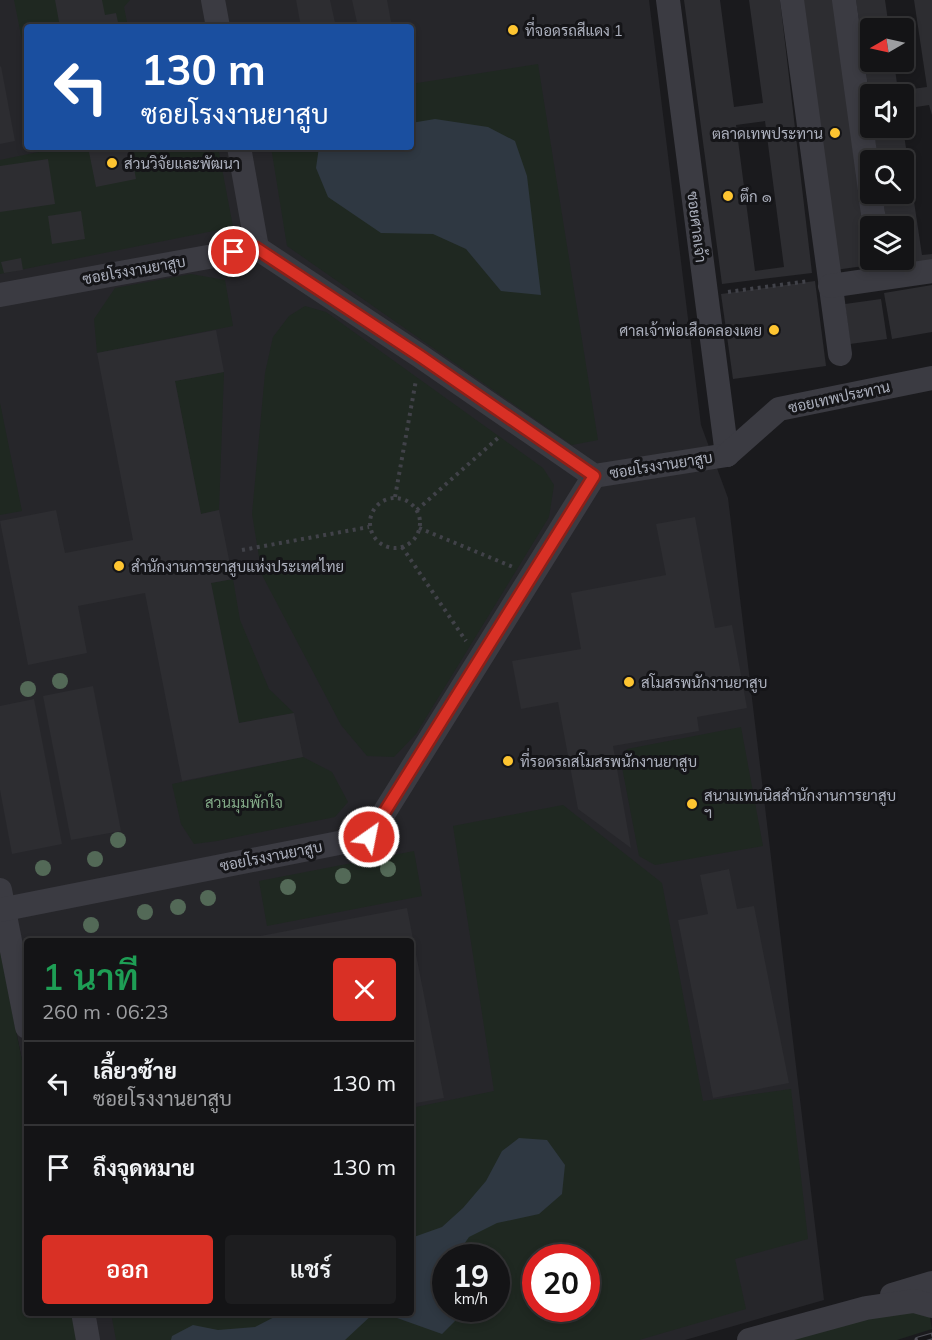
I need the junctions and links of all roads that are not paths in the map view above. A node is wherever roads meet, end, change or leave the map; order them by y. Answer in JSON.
{"nodes":[{"id":1,"x":213,"y":0,"type":"edge"},
{"id":2,"x":668,"y":0,"type":"edge"},
{"id":3,"x":792,"y":0,"type":"edge"},
{"id":4,"x":844,"y":0,"type":"edge"},
{"id":5,"x":217,"y":24,"type":"edge"},
{"id":6,"x":240,"y":150,"type":"edge"},
{"id":7,"x":864,"y":150,"type":"edge"},
{"id":8,"x":256,"y":248,"type":"junction"},
{"id":9,"x":878,"y":270,"type":"edge"},
{"id":10,"x":906,"y":270,"type":"edge"},
{"id":11,"x":932,"y":271,"type":"edge"},
{"id":12,"x":830,"y":285,"type":"junction"},
{"id":13,"x":0,"y":295,"type":"edge"},
{"id":14,"x":840,"y":354,"type":"dead end"},
{"id":15,"x":932,"y":378,"type":"edge"},
{"id":16,"x":727,"y":455,"type":"junction"},
{"id":17,"x":594,"y":476,"type":"junction"},
{"id":18,"x":1,"y":903,"type":"edge"},
{"id":19,"x":24,"y":1014,"type":"edge"},
{"id":20,"x":932,"y":1283,"type":"edge"},
{"id":21,"x":932,"y":1306,"type":"edge"},
{"id":22,"x":866,"y":1308,"type":"junction"},
{"id":23,"x":84,"y":1316,"type":"edge"},
{"id":24,"x":88,"y":1340,"type":"edge"},
{"id":25,"x":749,"y":1340,"type":"edge"}],
"edges":[{"from":1,"to":5,"type":"street"},
{"from":2,"to":16,"type":"street","name":"ซอยศาลเจ้า"},
{"from":3,"to":12,"type":"street"},
{"from":4,"to":7,"type":"street"},
{"from":6,"to":8,"type":"street"},
{"from":8,"to":13,"type":"street","name":"ซอยโรงงานยาสูบ"},
{"from":8,"to":17,"type":"street","name":"ซอยโรงงานยาสูบ"},
{"from":9,"to":12,"type":"street"},
{"from":10,"to":11,"type":"street"},
{"from":12,"to":14,"type":"street"},
{"from":15,"to":16,"type":"street","name":"ซอยเทพประทาน"},
{"from":16,"to":17,"type":"street","name":"ซอยโรงงานยาสูบ"},
{"from":17,"to":18,"type":"street","name":"ซอยโรงงานยาสูบ"},
{"from":18,"to":19,"type":"street"},
{"from":20,"to":22,"type":"street"},
{"from":21,"to":22,"type":"street"},
{"from":22,"to":25,"type":"street"},
{"from":23,"to":24,"type":"street"}]}
